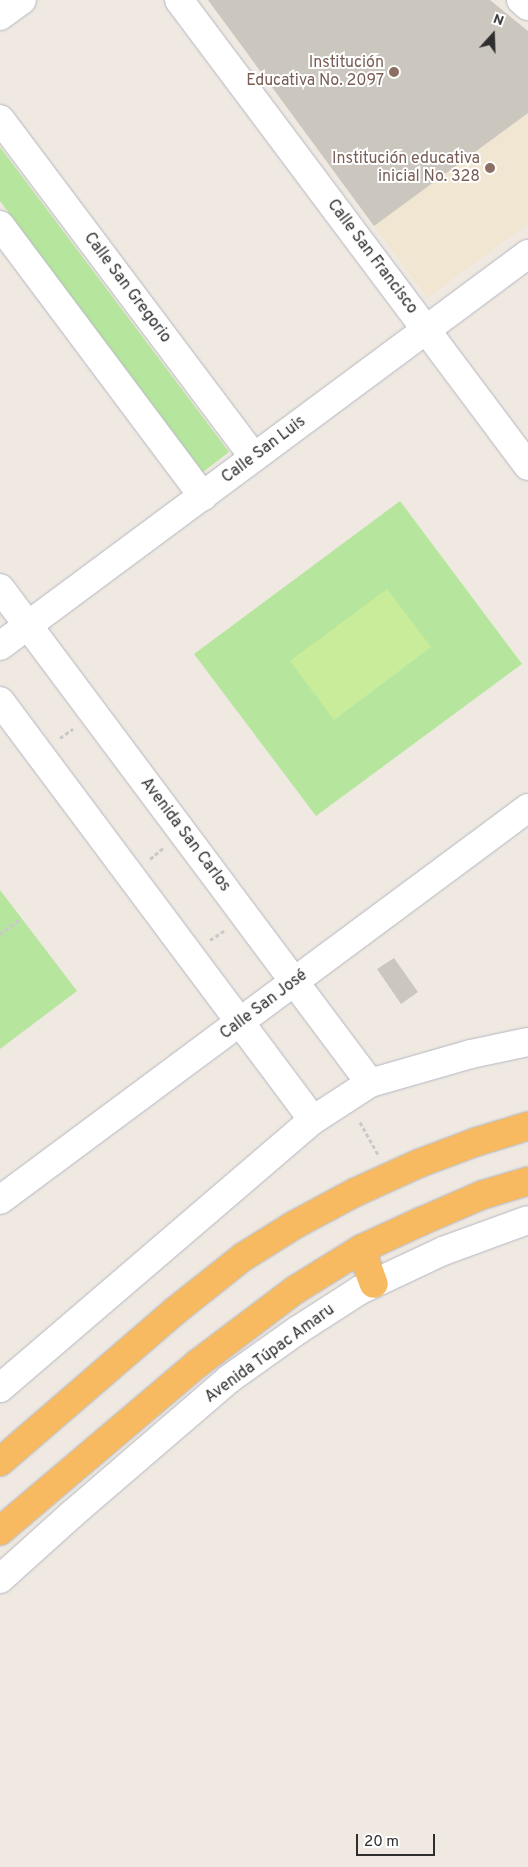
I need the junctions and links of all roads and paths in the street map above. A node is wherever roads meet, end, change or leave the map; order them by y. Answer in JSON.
{"nodes":[{"id":1,"x":22,"y":0,"type":"edge"},
{"id":2,"x":179,"y":0,"type":"edge"},
{"id":3,"x":521,"y":0,"type":"edge"},
{"id":4,"x":528,"y":6,"type":"edge"},
{"id":5,"x":0,"y":16,"type":"edge"},
{"id":6,"x":0,"y":120,"type":"edge"},
{"id":7,"x":0,"y":225,"type":"edge"},
{"id":8,"x":528,"y":254,"type":"edge"},
{"id":9,"x":426,"y":330,"type":"junction"},
{"id":10,"x":254,"y":458,"type":"junction"},
{"id":11,"x":528,"y":466,"type":"edge"},
{"id":12,"x":203,"y":496,"type":"junction"},
{"id":13,"x":0,"y":588,"type":"edge"},
{"id":14,"x":28,"y":626,"type":"junction"},
{"id":15,"x":0,"y":646,"type":"edge"},
{"id":16,"x":0,"y":701,"type":"edge"},
{"id":17,"x":94,"y":714,"type":"junction"},
{"id":18,"x":39,"y":754,"type":"junction"},
{"id":19,"x":528,"y":808,"type":"edge"},
{"id":20,"x":183,"y":832,"type":"junction"},
{"id":21,"x":130,"y":875,"type":"junction"},
{"id":22,"x":245,"y":916,"type":"junction"},
{"id":23,"x":22,"y":918,"type":"dead end"},
{"id":24,"x":0,"y":934,"type":"edge"},
{"id":25,"x":190,"y":955,"type":"junction"},
{"id":26,"x":295,"y":982,"type":"junction"},
{"id":27,"x":240,"y":1023,"type":"junction"},
{"id":28,"x":528,"y":1042,"type":"edge"},
{"id":29,"x":370,"y":1083,"type":"junction"},
{"id":30,"x":346,"y":1098,"type":"junction"},
{"id":31,"x":313,"y":1120,"type":"junction"},
{"id":32,"x":528,"y":1126,"type":"edge"},
{"id":33,"x":391,"y":1176,"type":"junction"},
{"id":34,"x":528,"y":1180,"type":"edge"},
{"id":35,"x":0,"y":1200,"type":"edge"},
{"id":36,"x":528,"y":1220,"type":"edge"},
{"id":37,"x":361,"y":1249,"type":"junction"},
{"id":38,"x":374,"y":1284,"type":"junction"},
{"id":39,"x":0,"y":1388,"type":"edge"},
{"id":40,"x":0,"y":1462,"type":"edge"},
{"id":41,"x":0,"y":1531,"type":"edge"},
{"id":42,"x":0,"y":1579,"type":"edge"}],
"edges":[{"from":1,"to":5,"type":"street"},
{"from":2,"to":9,"type":"street","name":"Calle San Francisco"},
{"from":3,"to":4,"type":"street"},
{"from":6,"to":10,"type":"street","name":"Calle San Gregorio"},
{"from":7,"to":12,"type":"street"},
{"from":8,"to":9,"type":"street","name":"Calle San Luis"},
{"from":9,"to":10,"type":"street","name":"Calle San Luis"},
{"from":9,"to":11,"type":"street","name":"Calle San Francisco"},
{"from":10,"to":12,"type":"street","name":"Calle San Luis"},
{"from":12,"to":14,"type":"street","name":"Calle San Luis"},
{"from":13,"to":14,"type":"street","name":"Avenida San Carlos"},
{"from":14,"to":15,"type":"street","name":"Calle San Luis"},
{"from":14,"to":17,"type":"street","name":"Avenida San Carlos"},
{"from":16,"to":18,"type":"street"},
{"from":17,"to":18,"type":"path"},
{"from":17,"to":20,"type":"street","name":"Avenida San Carlos"},
{"from":18,"to":21,"type":"street"},
{"from":19,"to":26,"type":"street","name":"Calle San José"},
{"from":20,"to":21,"type":"path"},
{"from":20,"to":22,"type":"street","name":"Avenida San Carlos"},
{"from":21,"to":25,"type":"street"},
{"from":22,"to":25,"type":"path"},
{"from":22,"to":26,"type":"street","name":"Avenida San Carlos"},
{"from":23,"to":24,"type":"path"},
{"from":25,"to":27,"type":"street"},
{"from":26,"to":27,"type":"street","name":"Calle San José"},
{"from":26,"to":29,"type":"street","name":"Avenida San Carlos"},
{"from":27,"to":31,"type":"street"},
{"from":27,"to":35,"type":"street","name":"Calle San José"},
{"from":28,"to":29,"type":"street"},
{"from":29,"to":30,"type":"street"},
{"from":30,"to":31,"type":"street"},
{"from":30,"to":33,"type":"path"},
{"from":31,"to":39,"type":"street"},
{"from":32,"to":33,"type":"highway"},
{"from":33,"to":40,"type":"highway"},
{"from":34,"to":37,"type":"highway","name":"Avenida Túpac Amaru"},
{"from":36,"to":38,"type":"street","name":"Avenida Túpac Amaru"},
{"from":37,"to":38,"type":"highway"},
{"from":37,"to":41,"type":"highway","name":"Avenida Túpac Amaru"},
{"from":38,"to":42,"type":"street","name":"Avenida Túpac Amaru"}]}
